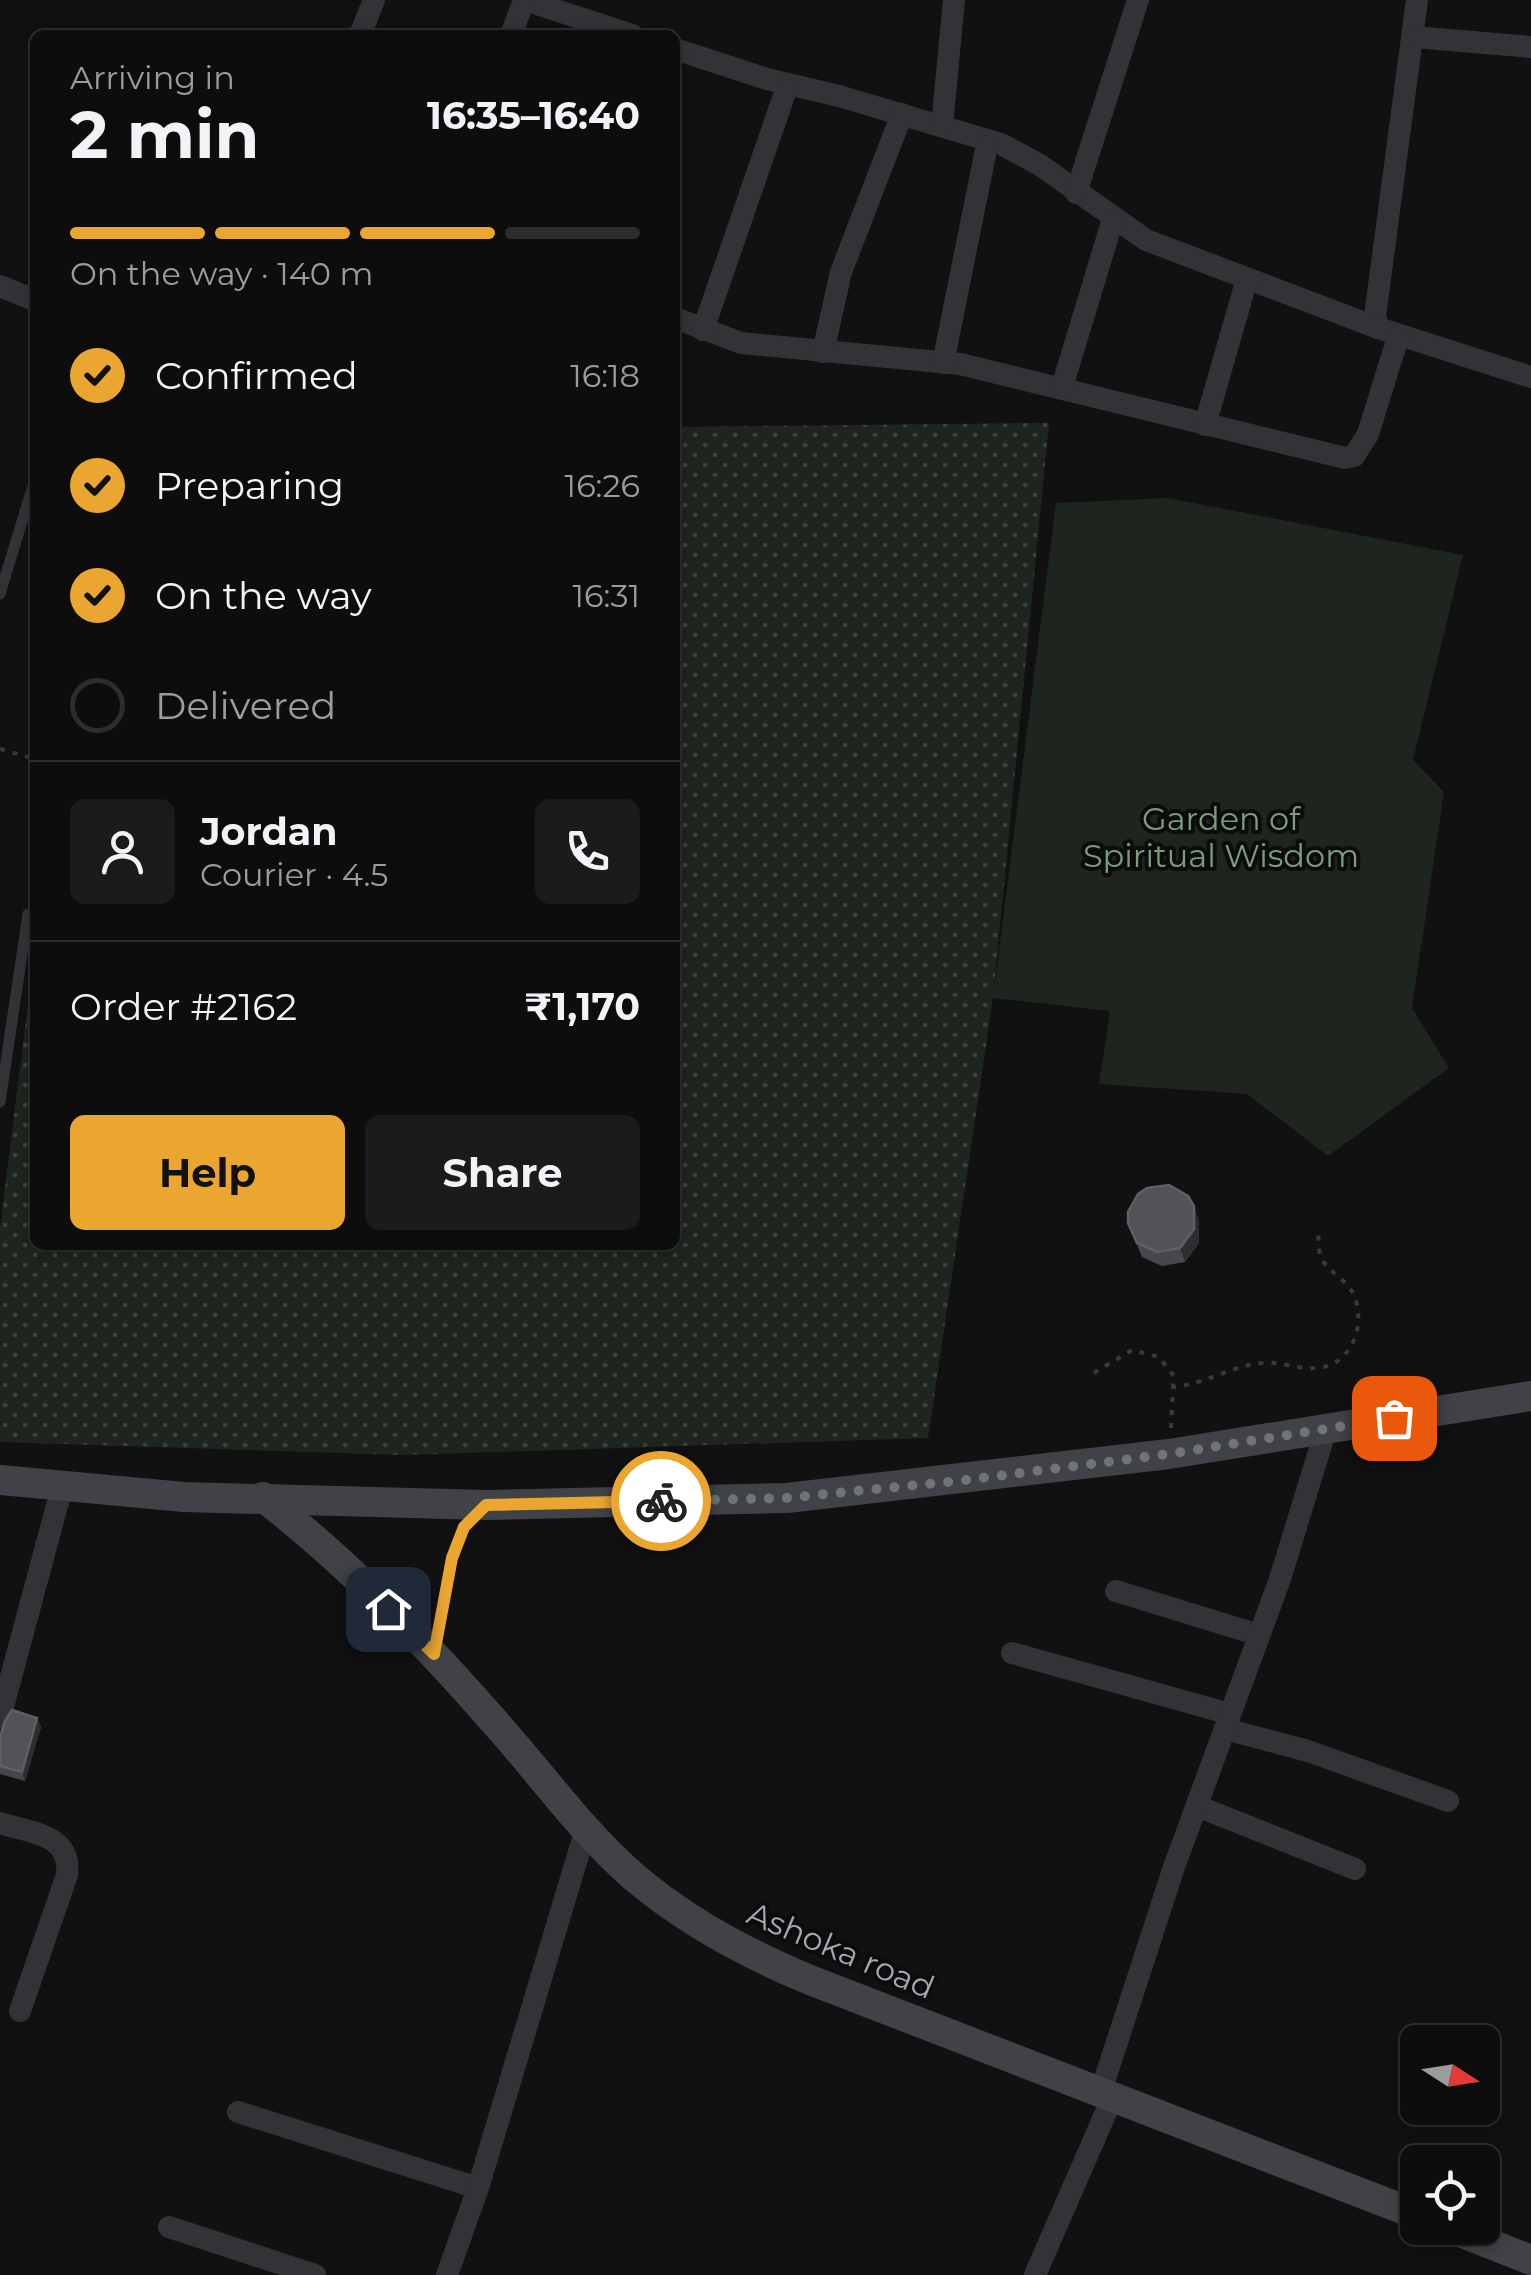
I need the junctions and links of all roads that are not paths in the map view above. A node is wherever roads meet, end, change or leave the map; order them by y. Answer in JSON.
{"nodes":[{"id":1,"x":374,"y":0,"type":"edge"},
{"id":2,"x":525,"y":0,"type":"edge"},
{"id":3,"x":954,"y":0,"type":"edge"},
{"id":4,"x":1138,"y":0,"type":"edge"},
{"id":5,"x":1417,"y":0,"type":"edge"},
{"id":6,"x":597,"y":11,"type":"edge"},
{"id":7,"x":362,"y":30,"type":"edge"},
{"id":8,"x":513,"y":30,"type":"edge"},
{"id":9,"x":625,"y":30,"type":"edge"},
{"id":10,"x":1414,"y":37,"type":"junction"},
{"id":11,"x":1531,"y":47,"type":"edge"},
{"id":12,"x":680,"y":51,"type":"edge"},
{"id":13,"x":788,"y":84,"type":"junction"},
{"id":14,"x":902,"y":114,"type":"junction"},
{"id":15,"x":942,"y":126,"type":"junction"},
{"id":16,"x":988,"y":140,"type":"junction"},
{"id":17,"x":1076,"y":193,"type":"junction"},
{"id":18,"x":1113,"y":219,"type":"junction"},
{"id":19,"x":1248,"y":279,"type":"junction"},
{"id":20,"x":0,"y":286,"type":"edge"},
{"id":21,"x":30,"y":298,"type":"edge"},
{"id":22,"x":680,"y":320,"type":"edge"},
{"id":23,"x":703,"y":330,"type":"junction"},
{"id":24,"x":1388,"y":333,"type":"junction"},
{"id":25,"x":823,"y":352,"type":"junction"},
{"id":26,"x":943,"y":362,"type":"junction"},
{"id":27,"x":1531,"y":377,"type":"edge"},
{"id":28,"x":1062,"y":387,"type":"junction"},
{"id":29,"x":1205,"y":426,"type":"junction"},
{"id":30,"x":30,"y":496,"type":"edge"},
{"id":31,"x":0,"y":594,"type":"edge"},
{"id":32,"x":28,"y":914,"type":"dead end"},
{"id":33,"x":0,"y":1102,"type":"edge"},
{"id":34,"x":1531,"y":1396,"type":"edge"},
{"id":35,"x":1326,"y":1429,"type":"junction"},
{"id":36,"x":0,"y":1480,"type":"edge"},
{"id":37,"x":62,"y":1486,"type":"junction"},
{"id":38,"x":263,"y":1498,"type":"junction"},
{"id":39,"x":486,"y":1505,"type":"junction"},
{"id":40,"x":1116,"y":1591,"type":"dead end"},
{"id":41,"x":1260,"y":1635,"type":"junction"},
{"id":42,"x":1012,"y":1653,"type":"dead end"},
{"id":43,"x":434,"y":1654,"type":"junction"},
{"id":44,"x":0,"y":1718,"type":"edge"},
{"id":45,"x":1228,"y":1722,"type":"junction"},
{"id":46,"x":1448,"y":1801,"type":"dead end"},
{"id":47,"x":1196,"y":1806,"type":"junction"},
{"id":48,"x":0,"y":1823,"type":"edge"},
{"id":49,"x":585,"y":1832,"type":"junction"},
{"id":50,"x":1355,"y":1869,"type":"dead end"},
{"id":51,"x":20,"y":2011,"type":"dead end"},
{"id":52,"x":1107,"y":2094,"type":"junction"},
{"id":53,"x":238,"y":2112,"type":"dead end"},
{"id":54,"x":478,"y":2188,"type":"junction"},
{"id":55,"x":1400,"y":2208,"type":"edge"},
{"id":56,"x":170,"y":2227,"type":"dead end"},
{"id":57,"x":1493,"y":2245,"type":"edge"},
{"id":58,"x":1531,"y":2260,"type":"edge"},
{"id":59,"x":315,"y":2275,"type":"edge"},
{"id":60,"x":447,"y":2275,"type":"edge"},
{"id":61,"x":1035,"y":2275,"type":"edge"}],
"edges":[{"from":1,"to":7,"type":"street"},
{"from":2,"to":6,"type":"street"},
{"from":2,"to":8,"type":"street"},
{"from":3,"to":15,"type":"street"},
{"from":4,"to":17,"type":"street"},
{"from":5,"to":10,"type":"street"},
{"from":6,"to":9,"type":"street"},
{"from":10,"to":11,"type":"street"},
{"from":10,"to":24,"type":"street"},
{"from":12,"to":13,"type":"street"},
{"from":13,"to":14,"type":"street"},
{"from":13,"to":23,"type":"street"},
{"from":14,"to":15,"type":"street"},
{"from":14,"to":25,"type":"street"},
{"from":15,"to":16,"type":"street"},
{"from":16,"to":17,"type":"street"},
{"from":16,"to":26,"type":"street"},
{"from":17,"to":18,"type":"street"},
{"from":18,"to":19,"type":"street"},
{"from":18,"to":28,"type":"street"},
{"from":19,"to":24,"type":"street"},
{"from":19,"to":29,"type":"street"},
{"from":20,"to":21,"type":"street"},
{"from":22,"to":23,"type":"street"},
{"from":23,"to":25,"type":"street"},
{"from":24,"to":27,"type":"street"},
{"from":24,"to":29,"type":"street"},
{"from":25,"to":26,"type":"street"},
{"from":26,"to":28,"type":"street"},
{"from":28,"to":29,"type":"street"},
{"from":30,"to":31,"type":"lane"},
{"from":32,"to":33,"type":"lane"},
{"from":34,"to":35,"type":"street"},
{"from":35,"to":39,"type":"street"},
{"from":35,"to":41,"type":"street"},
{"from":36,"to":37,"type":"street"},
{"from":37,"to":38,"type":"street"},
{"from":37,"to":44,"type":"street"},
{"from":38,"to":39,"type":"street"},
{"from":38,"to":43,"type":"street","name":"Ashoka road"},
{"from":39,"to":43,"type":"lane"},
{"from":40,"to":41,"type":"street"},
{"from":41,"to":45,"type":"street"},
{"from":42,"to":45,"type":"street"},
{"from":43,"to":49,"type":"street","name":"Ashoka road"},
{"from":45,"to":46,"type":"street"},
{"from":45,"to":47,"type":"street"},
{"from":47,"to":50,"type":"street"},
{"from":47,"to":52,"type":"street"},
{"from":48,"to":51,"type":"street"},
{"from":49,"to":52,"type":"street","name":"Ashoka road"},
{"from":49,"to":54,"type":"street"},
{"from":52,"to":55,"type":"street","name":"Ashoka road"},
{"from":52,"to":61,"type":"street"},
{"from":53,"to":54,"type":"street"},
{"from":54,"to":60,"type":"street"},
{"from":56,"to":59,"type":"street"},
{"from":57,"to":58,"type":"street"}]}
